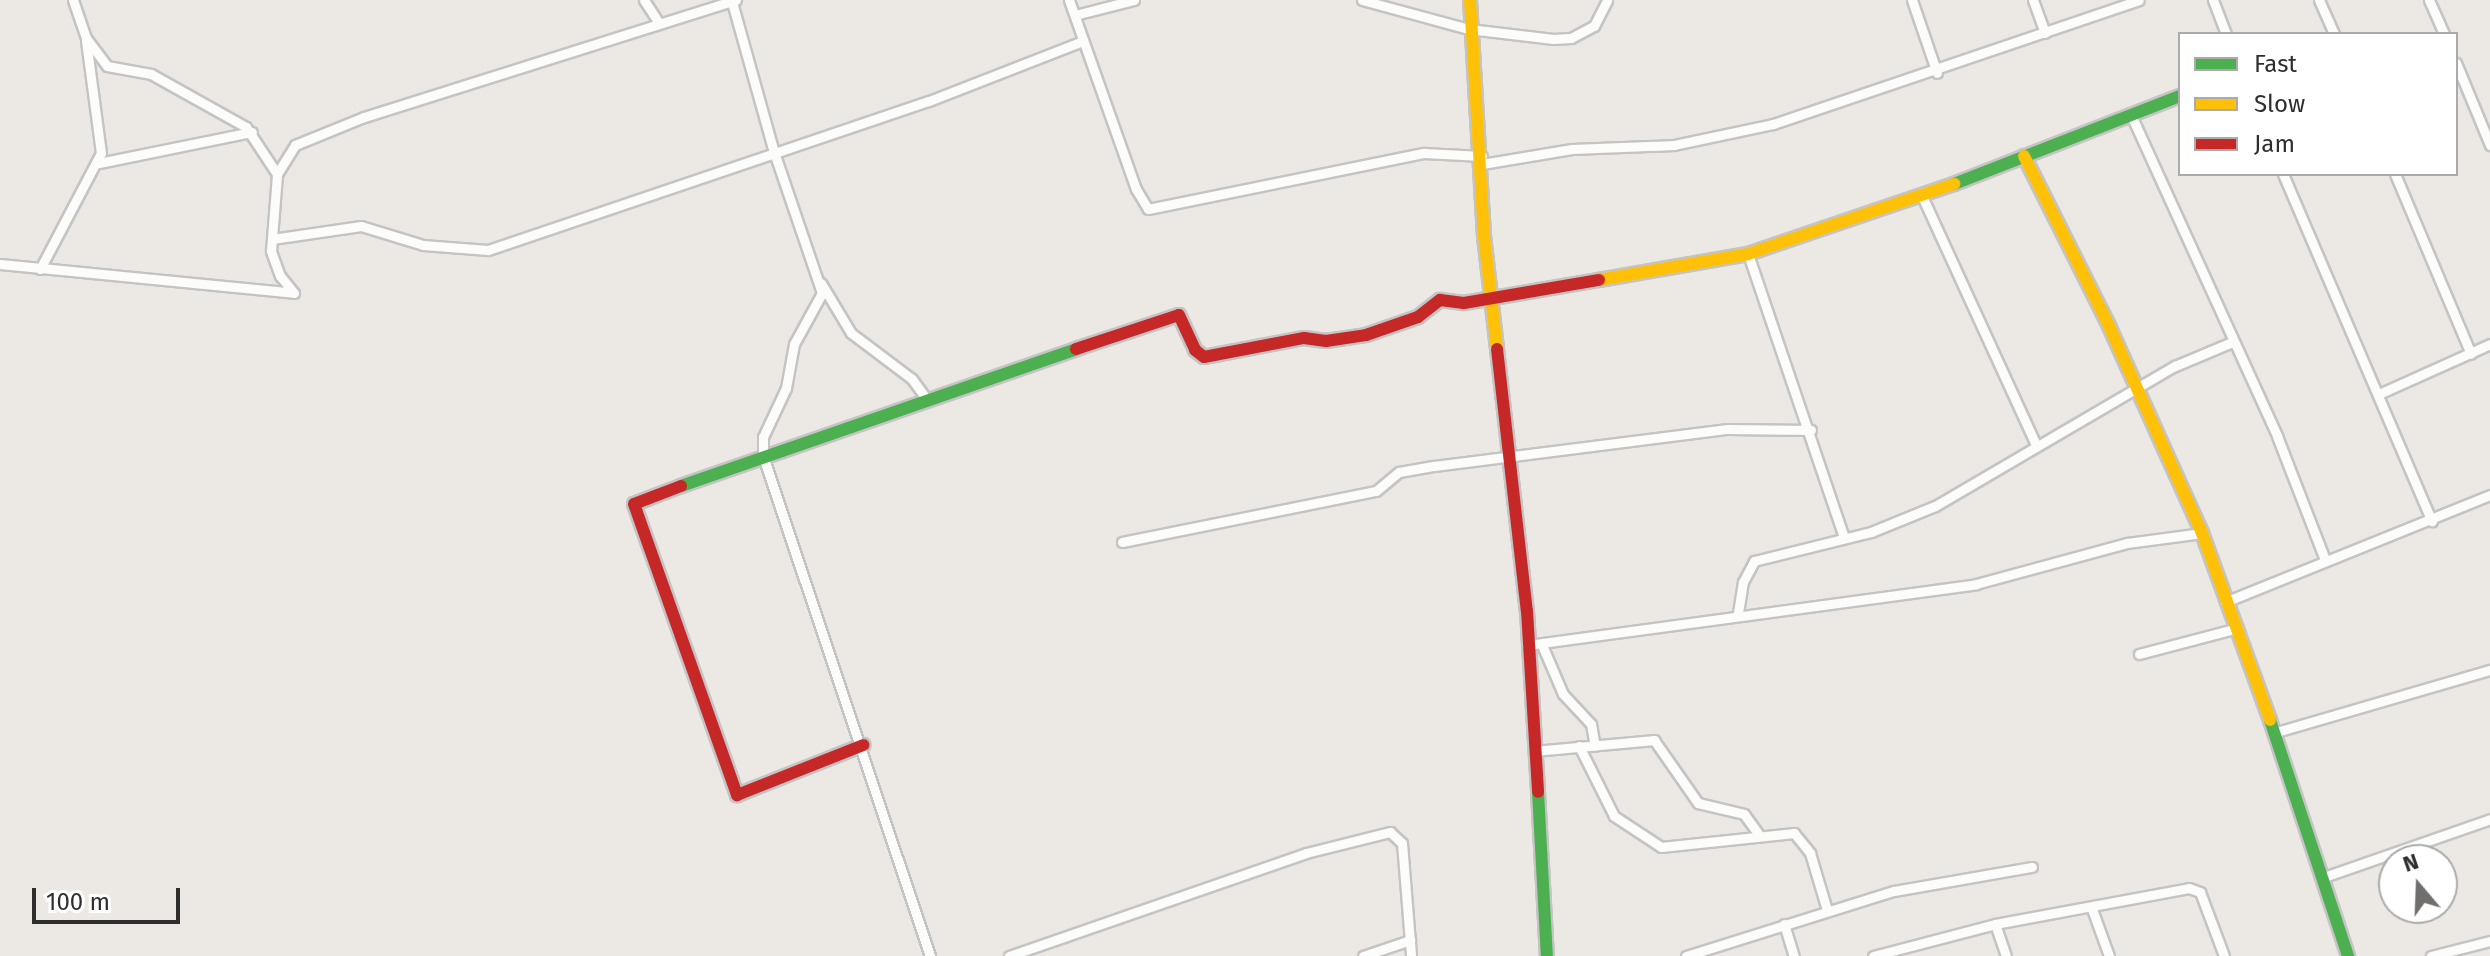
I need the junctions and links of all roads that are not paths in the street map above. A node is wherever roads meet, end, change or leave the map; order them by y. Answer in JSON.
{"nodes":[{"id":1,"x":73,"y":0,"type":"edge"},
{"id":2,"x":644,"y":0,"type":"edge"},
{"id":3,"x":1069,"y":0,"type":"edge"},
{"id":4,"x":1134,"y":0,"type":"edge"},
{"id":5,"x":1362,"y":0,"type":"edge"},
{"id":6,"x":1470,"y":0,"type":"edge"},
{"id":7,"x":1607,"y":0,"type":"edge"},
{"id":8,"x":1912,"y":0,"type":"edge"},
{"id":9,"x":2033,"y":0,"type":"edge"},
{"id":10,"x":2139,"y":0,"type":"edge"},
{"id":11,"x":2213,"y":0,"type":"edge"},
{"id":12,"x":2319,"y":0,"type":"edge"},
{"id":13,"x":2429,"y":0,"type":"edge"},
{"id":14,"x":734,"y":1,"type":"edge"},
{"id":15,"x":1075,"y":15,"type":"junction"},
{"id":16,"x":659,"y":23,"type":"junction"},
{"id":17,"x":1469,"y":29,"type":"junction"},
{"id":18,"x":2225,"y":32,"type":"edge"},
{"id":19,"x":2333,"y":32,"type":"edge"},
{"id":20,"x":2443,"y":32,"type":"edge"},
{"id":21,"x":2045,"y":33,"type":"junction"},
{"id":22,"x":86,"y":38,"type":"junction"},
{"id":23,"x":1083,"y":41,"type":"junction"},
{"id":24,"x":2458,"y":68,"type":"edge"},
{"id":25,"x":1937,"y":73,"type":"junction"},
{"id":26,"x":2178,"y":97,"type":"edge"},
{"id":27,"x":2131,"y":115,"type":"junction"},
{"id":28,"x":252,"y":132,"type":"junction"},
{"id":29,"x":2490,"y":145,"type":"edge"},
{"id":30,"x":774,"y":152,"type":"junction"},
{"id":31,"x":2024,"y":156,"type":"junction"},
{"id":32,"x":1482,"y":160,"type":"junction"},
{"id":33,"x":99,"y":163,"type":"junction"},
{"id":34,"x":277,"y":174,"type":"junction"},
{"id":35,"x":2284,"y":176,"type":"edge"},
{"id":36,"x":2396,"y":176,"type":"edge"},
{"id":37,"x":1922,"y":196,"type":"junction"},
{"id":38,"x":272,"y":239,"type":"junction"},
{"id":39,"x":1748,"y":254,"type":"junction"},
{"id":40,"x":0,"y":264,"type":"edge"},
{"id":41,"x":40,"y":269,"type":"junction"},
{"id":42,"x":820,"y":281,"type":"junction"},
{"id":43,"x":1491,"y":298,"type":"junction"},
{"id":44,"x":2232,"y":342,"type":"junction"},
{"id":45,"x":2490,"y":344,"type":"edge"},
{"id":46,"x":2471,"y":354,"type":"junction"},
{"id":47,"x":2138,"y":392,"type":"junction"},
{"id":48,"x":2381,"y":393,"type":"junction"},
{"id":49,"x":926,"y":398,"type":"junction"},
{"id":50,"x":1811,"y":430,"type":"junction"},
{"id":51,"x":2036,"y":445,"type":"junction"},
{"id":52,"x":763,"y":456,"type":"junction"},
{"id":53,"x":1508,"y":458,"type":"junction"},
{"id":54,"x":2490,"y":495,"type":"edge"},
{"id":55,"x":2432,"y":521,"type":"junction"},
{"id":56,"x":2202,"y":533,"type":"junction"},
{"id":57,"x":1844,"y":538,"type":"junction"},
{"id":58,"x":1122,"y":542,"type":"dead end"},
{"id":59,"x":2325,"y":560,"type":"junction"},
{"id":60,"x":2225,"y":602,"type":"junction"},
{"id":61,"x":1738,"y":613,"type":"junction"},
{"id":62,"x":2238,"y":628,"type":"junction"},
{"id":63,"x":1527,"y":645,"type":"junction"},
{"id":64,"x":1542,"y":645,"type":"junction"},
{"id":65,"x":2139,"y":654,"type":"dead end"},
{"id":66,"x":2490,"y":670,"type":"edge"},
{"id":67,"x":2273,"y":733,"type":"junction"},
{"id":68,"x":863,"y":745,"type":"junction"},
{"id":69,"x":1579,"y":746,"type":"junction"},
{"id":70,"x":1595,"y":746,"type":"junction"},
{"id":71,"x":1534,"y":751,"type":"junction"},
{"id":72,"x":2490,"y":819,"type":"edge"},
{"id":73,"x":1759,"y":835,"type":"junction"},
{"id":74,"x":2032,"y":867,"type":"dead end"},
{"id":75,"x":2321,"y":878,"type":"junction"},
{"id":76,"x":2092,"y":909,"type":"junction"},
{"id":77,"x":1827,"y":910,"type":"junction"},
{"id":78,"x":1784,"y":924,"type":"junction"},
{"id":79,"x":1995,"y":924,"type":"junction"},
{"id":80,"x":1410,"y":940,"type":"junction"},
{"id":81,"x":2490,"y":941,"type":"edge"},
{"id":82,"x":2477,"y":945,"type":"junction"},
{"id":83,"x":1900,"y":953,"type":"edge"},
{"id":84,"x":930,"y":956,"type":"edge"},
{"id":85,"x":1009,"y":956,"type":"edge"},
{"id":86,"x":1363,"y":956,"type":"edge"},
{"id":87,"x":1411,"y":956,"type":"edge"},
{"id":88,"x":1547,"y":956,"type":"edge"},
{"id":89,"x":1686,"y":956,"type":"edge"},
{"id":90,"x":1794,"y":956,"type":"edge"},
{"id":91,"x":1873,"y":956,"type":"edge"},
{"id":92,"x":2006,"y":956,"type":"edge"},
{"id":93,"x":2109,"y":956,"type":"edge"},
{"id":94,"x":2224,"y":956,"type":"edge"},
{"id":95,"x":2348,"y":956,"type":"edge"},
{"id":96,"x":2431,"y":956,"type":"edge"},
{"id":97,"x":2481,"y":956,"type":"edge"}],
"edges":[{"from":1,"to":22,"type":"street"},
{"from":2,"to":16,"type":"street"},
{"from":3,"to":15,"type":"street"},
{"from":4,"to":15,"type":"street"},
{"from":5,"to":17,"type":"street"},
{"from":6,"to":17,"type":"street"},
{"from":7,"to":17,"type":"street"},
{"from":8,"to":25,"type":"street"},
{"from":9,"to":21,"type":"street"},
{"from":10,"to":21,"type":"street"},
{"from":11,"to":18,"type":"street"},
{"from":12,"to":19,"type":"street"},
{"from":13,"to":20,"type":"street"},
{"from":14,"to":16,"type":"street"},
{"from":14,"to":30,"type":"street"},
{"from":15,"to":23,"type":"street"},
{"from":16,"to":34,"type":"street"},
{"from":17,"to":32,"type":"street"},
{"from":21,"to":25,"type":"street"},
{"from":22,"to":28,"type":"street"},
{"from":22,"to":33,"type":"street"},
{"from":23,"to":30,"type":"street"},
{"from":23,"to":32,"type":"street"},
{"from":24,"to":29,"type":"street"},
{"from":25,"to":32,"type":"street"},
{"from":26,"to":27,"type":"street"},
{"from":27,"to":31,"type":"street"},
{"from":27,"to":44,"type":"street"},
{"from":28,"to":33,"type":"street"},
{"from":28,"to":34,"type":"street"},
{"from":30,"to":38,"type":"street"},
{"from":30,"to":42,"type":"street"},
{"from":31,"to":37,"type":"street"},
{"from":31,"to":47,"type":"street"},
{"from":32,"to":43,"type":"street"},
{"from":33,"to":41,"type":"street"},
{"from":34,"to":38,"type":"street"},
{"from":35,"to":48,"type":"street"},
{"from":36,"to":46,"type":"street"},
{"from":37,"to":39,"type":"street"},
{"from":37,"to":51,"type":"street"},
{"from":38,"to":41,"type":"street"},
{"from":39,"to":43,"type":"street"},
{"from":39,"to":50,"type":"street"},
{"from":40,"to":41,"type":"street"},
{"from":42,"to":49,"type":"street"},
{"from":42,"to":52,"type":"street"},
{"from":43,"to":49,"type":"street"},
{"from":43,"to":53,"type":"street"},
{"from":44,"to":47,"type":"street"},
{"from":44,"to":59,"type":"street"},
{"from":45,"to":46,"type":"street"},
{"from":46,"to":48,"type":"street"},
{"from":47,"to":51,"type":"street"},
{"from":47,"to":56,"type":"street"},
{"from":48,"to":55,"type":"street"},
{"from":49,"to":52,"type":"street"},
{"from":50,"to":53,"type":"street"},
{"from":50,"to":57,"type":"street"},
{"from":51,"to":57,"type":"street"},
{"from":52,"to":68,"type":"street"},
{"from":52,"to":68,"type":"street"},
{"from":53,"to":58,"type":"street"},
{"from":53,"to":63,"type":"street"},
{"from":54,"to":55,"type":"street"},
{"from":55,"to":59,"type":"street"},
{"from":56,"to":60,"type":"street"},
{"from":56,"to":61,"type":"street"},
{"from":57,"to":61,"type":"street"},
{"from":59,"to":60,"type":"street"},
{"from":60,"to":62,"type":"street"},
{"from":61,"to":64,"type":"street"},
{"from":62,"to":65,"type":"street"},
{"from":62,"to":67,"type":"street"},
{"from":63,"to":64,"type":"street"},
{"from":63,"to":71,"type":"street"},
{"from":64,"to":70,"type":"street"},
{"from":66,"to":67,"type":"street"},
{"from":67,"to":75,"type":"street"},
{"from":68,"to":84,"type":"street"},
{"from":69,"to":70,"type":"street"},
{"from":69,"to":71,"type":"street"},
{"from":69,"to":73,"type":"street"},
{"from":70,"to":73,"type":"street"},
{"from":71,"to":88,"type":"street"},
{"from":72,"to":75,"type":"street"},
{"from":73,"to":77,"type":"street"},
{"from":74,"to":77,"type":"street"},
{"from":75,"to":95,"type":"street"},
{"from":76,"to":79,"type":"street"},
{"from":76,"to":93,"type":"street"},
{"from":76,"to":94,"type":"street"},
{"from":77,"to":78,"type":"street"},
{"from":78,"to":89,"type":"street"},
{"from":78,"to":90,"type":"street"},
{"from":79,"to":83,"type":"street"},
{"from":79,"to":92,"type":"street"},
{"from":80,"to":85,"type":"street"},
{"from":80,"to":86,"type":"street"},
{"from":80,"to":87,"type":"street"},
{"from":81,"to":82,"type":"street"},
{"from":82,"to":96,"type":"street"},
{"from":82,"to":97,"type":"street"},
{"from":83,"to":91,"type":"street"}]}
